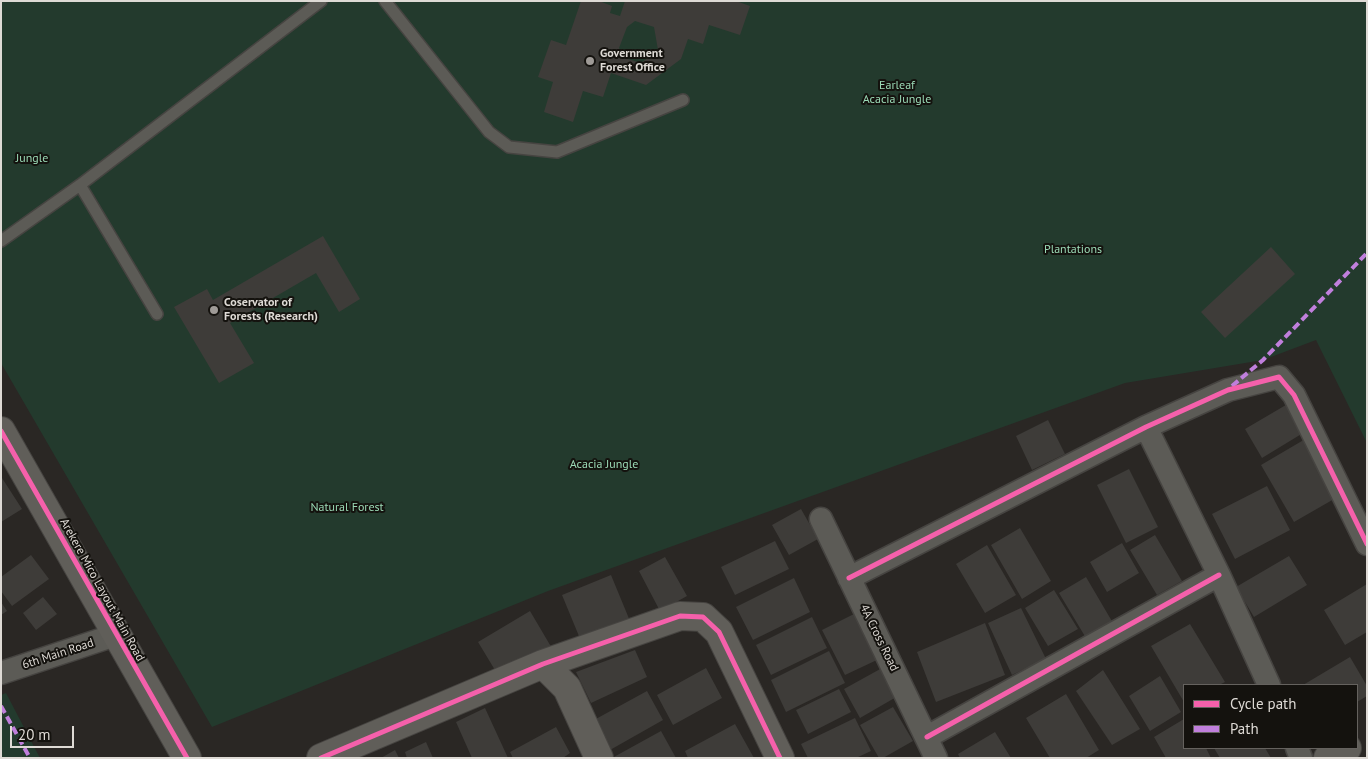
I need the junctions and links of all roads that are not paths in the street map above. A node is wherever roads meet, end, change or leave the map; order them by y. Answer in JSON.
{"nodes":[{"id":1,"x":321,"y":1,"type":"edge"},
{"id":2,"x":385,"y":1,"type":"edge"},
{"id":3,"x":683,"y":100,"type":"dead end"},
{"id":4,"x":80,"y":186,"type":"junction"},
{"id":5,"x":1,"y":241,"type":"edge"},
{"id":6,"x":157,"y":314,"type":"dead end"},
{"id":7,"x":1146,"y":427,"type":"junction"},
{"id":8,"x":1,"y":431,"type":"edge"},
{"id":9,"x":821,"y":519,"type":"dead end"},
{"id":10,"x":1364,"y":530,"type":"edge"},
{"id":11,"x":1219,"y":575,"type":"junction"},
{"id":12,"x":849,"y":578,"type":"junction"},
{"id":13,"x":115,"y":635,"type":"junction"},
{"id":14,"x":543,"y":664,"type":"junction"},
{"id":15,"x":1,"y":673,"type":"edge"},
{"id":16,"x":1269,"y":684,"type":"edge"},
{"id":17,"x":927,"y":737,"type":"junction"},
{"id":18,"x":1345,"y":749,"type":"edge"},
{"id":19,"x":327,"y":757,"type":"edge"},
{"id":20,"x":187,"y":758,"type":"edge"},
{"id":21,"x":599,"y":758,"type":"edge"},
{"id":22,"x":780,"y":758,"type":"edge"},
{"id":23,"x":936,"y":758,"type":"edge"},
{"id":24,"x":1328,"y":758,"type":"edge"}],
"edges":[{"from":1,"to":4,"type":"lane"},
{"from":2,"to":3,"type":"lane"},
{"from":4,"to":5,"type":"lane"},
{"from":4,"to":6,"type":"lane"},
{"from":7,"to":10,"type":"street"},
{"from":7,"to":11,"type":"street"},
{"from":7,"to":12,"type":"street"},
{"from":8,"to":13,"type":"street","name":"Arekere Mico Layout Main Road"},
{"from":9,"to":12,"type":"street","name":"4A Cross Road"},
{"from":11,"to":16,"type":"street"},
{"from":11,"to":17,"type":"street"},
{"from":12,"to":17,"type":"street","name":"4A Cross Road"},
{"from":13,"to":15,"type":"street","name":"6th Main Road"},
{"from":13,"to":20,"type":"street","name":"Arekere Mico Layout Main Road"},
{"from":14,"to":19,"type":"street"},
{"from":14,"to":21,"type":"street"},
{"from":14,"to":22,"type":"street"},
{"from":17,"to":23,"type":"street","name":"4A Cross Road"},
{"from":18,"to":24,"type":"street"}]}
